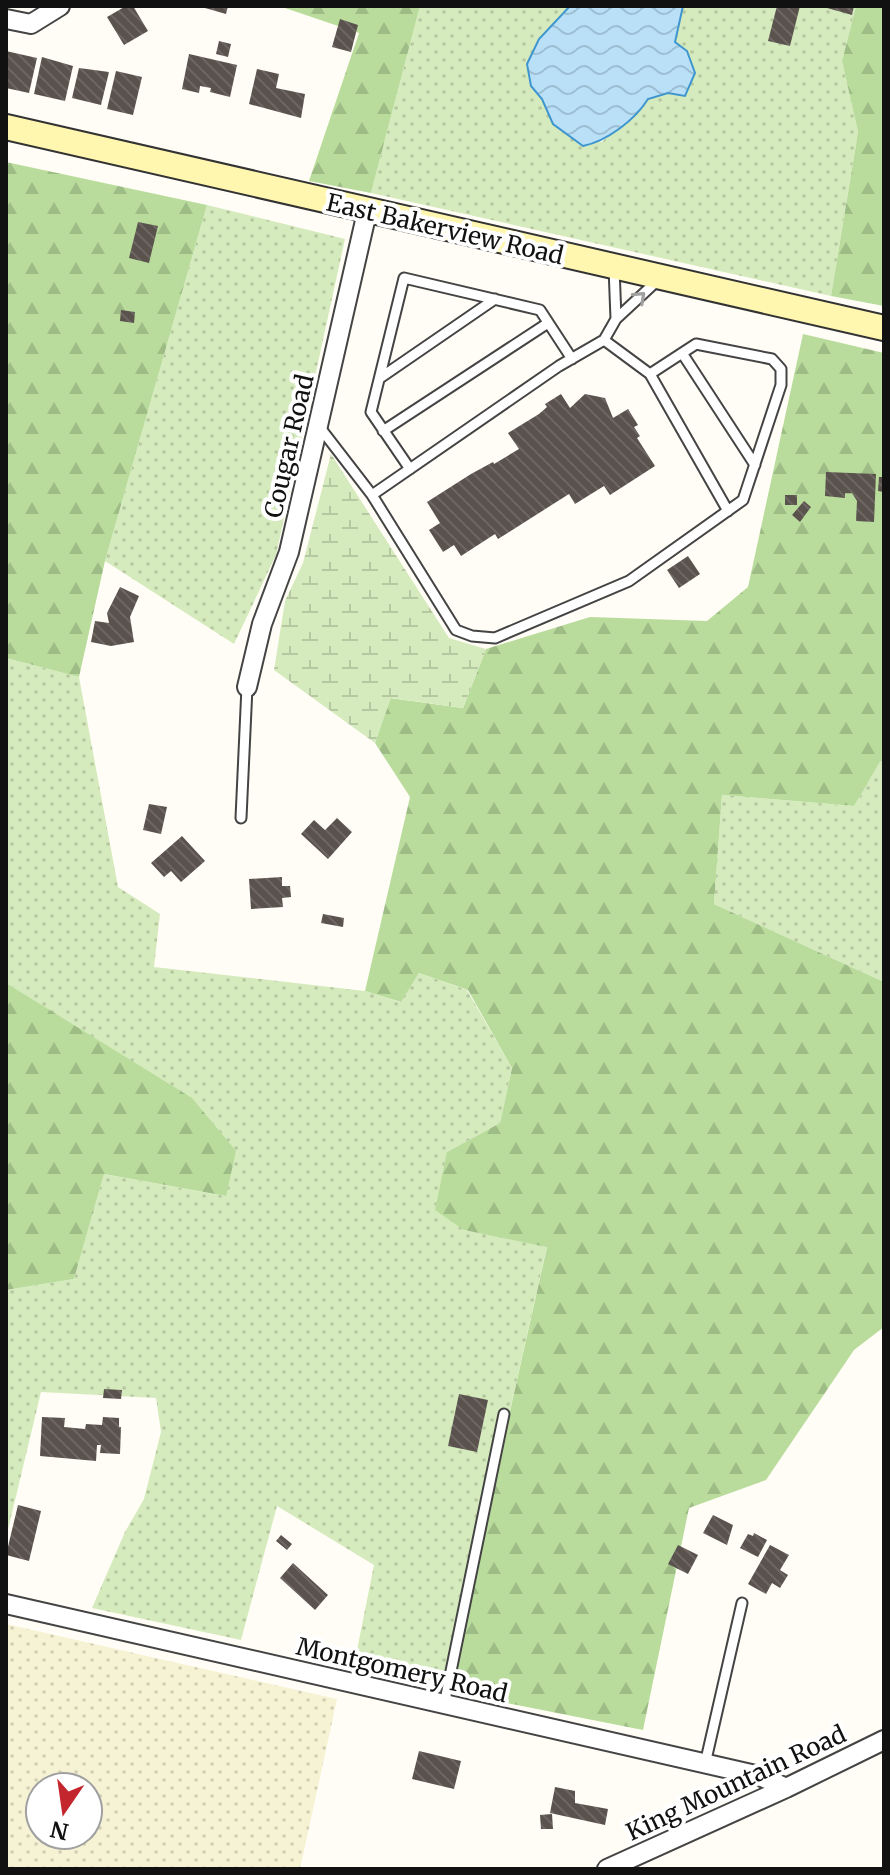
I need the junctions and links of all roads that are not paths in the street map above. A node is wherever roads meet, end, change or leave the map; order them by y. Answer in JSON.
{"nodes":[{"id":1,"x":60,"y":6,"type":"edge"},
{"id":2,"x":6,"y":19,"type":"edge"},
{"id":3,"x":6,"y":127,"type":"edge"},
{"id":4,"x":367,"y":212,"type":"junction"},
{"id":5,"x":614,"y":267,"type":"junction"},
{"id":6,"x":660,"y":277,"type":"junction"},
{"id":7,"x":495,"y":299,"type":"junction"},
{"id":8,"x":616,"y":319,"type":"junction"},
{"id":9,"x":548,"y":323,"type":"junction"},
{"id":10,"x":884,"y":328,"type":"edge"},
{"id":11,"x":604,"y":340,"type":"junction"},
{"id":12,"x":682,"y":353,"type":"junction"},
{"id":13,"x":572,"y":359,"type":"junction"},
{"id":14,"x":650,"y":374,"type":"junction"},
{"id":15,"x":380,"y":378,"type":"junction"},
{"id":16,"x":318,"y":425,"type":"junction"},
{"id":17,"x":383,"y":431,"type":"junction"},
{"id":18,"x":755,"y":465,"type":"junction"},
{"id":19,"x":410,"y":469,"type":"junction"},
{"id":20,"x":372,"y":495,"type":"junction"},
{"id":21,"x":728,"y":511,"type":"junction"},
{"id":22,"x":247,"y":687,"type":"joint"},
{"id":23,"x":241,"y":818,"type":"dead end"},
{"id":24,"x":504,"y":1414,"type":"dead end"},
{"id":25,"x":742,"y":1603,"type":"dead end"},
{"id":26,"x":6,"y":1604,"type":"edge"},
{"id":27,"x":444,"y":1705,"type":"junction"},
{"id":28,"x":884,"y":1740,"type":"edge"},
{"id":29,"x":705,"y":1764,"type":"junction"},
{"id":30,"x":786,"y":1788,"type":"junction"},
{"id":31,"x":607,"y":1869,"type":"edge"}],
"edges":[{"from":1,"to":2,"type":"street"},
{"from":3,"to":4,"type":"main road","name":"East Bakerview Road"},
{"from":4,"to":5,"type":"main road","name":"East Bakerview Road"},
{"from":4,"to":16,"type":"street","name":"Cougar Road"},
{"from":5,"to":6,"type":"main road","name":"East Bakerview Road"},
{"from":5,"to":8,"type":"lane"},
{"from":8,"to":6,"type":"lane","one_way":true},
{"from":6,"to":10,"type":"main road","name":"East Bakerview Road"},
{"from":7,"to":9,"type":"lane"},
{"from":7,"to":15,"type":"lane"},
{"from":7,"to":15,"type":"lane"},
{"from":8,"to":11,"type":"lane"},
{"from":9,"to":13,"type":"lane"},
{"from":9,"to":17,"type":"lane"},
{"from":11,"to":13,"type":"lane"},
{"from":11,"to":14,"type":"lane"},
{"from":12,"to":14,"type":"lane"},
{"from":12,"to":18,"type":"lane"},
{"from":12,"to":18,"type":"lane"},
{"from":13,"to":19,"type":"lane"},
{"from":14,"to":21,"type":"lane"},
{"from":15,"to":17,"type":"lane"},
{"from":16,"to":20,"type":"lane"},
{"from":16,"to":22,"type":"street","name":"Cougar Road"},
{"from":17,"to":19,"type":"lane"},
{"from":18,"to":21,"type":"lane"},
{"from":19,"to":20,"type":"lane"},
{"from":20,"to":21,"type":"lane"},
{"from":22,"to":23,"type":"lane"},
{"from":24,"to":27,"type":"lane"},
{"from":25,"to":29,"type":"lane"},
{"from":26,"to":27,"type":"street","name":"Montgomery Road"},
{"from":27,"to":29,"type":"street","name":"Montgomery Road"},
{"from":28,"to":30,"type":"street","name":"King Mountain Road"},
{"from":29,"to":30,"type":"street","name":"Montgomery Road"},
{"from":30,"to":31,"type":"street","name":"King Mountain Road"}]}
